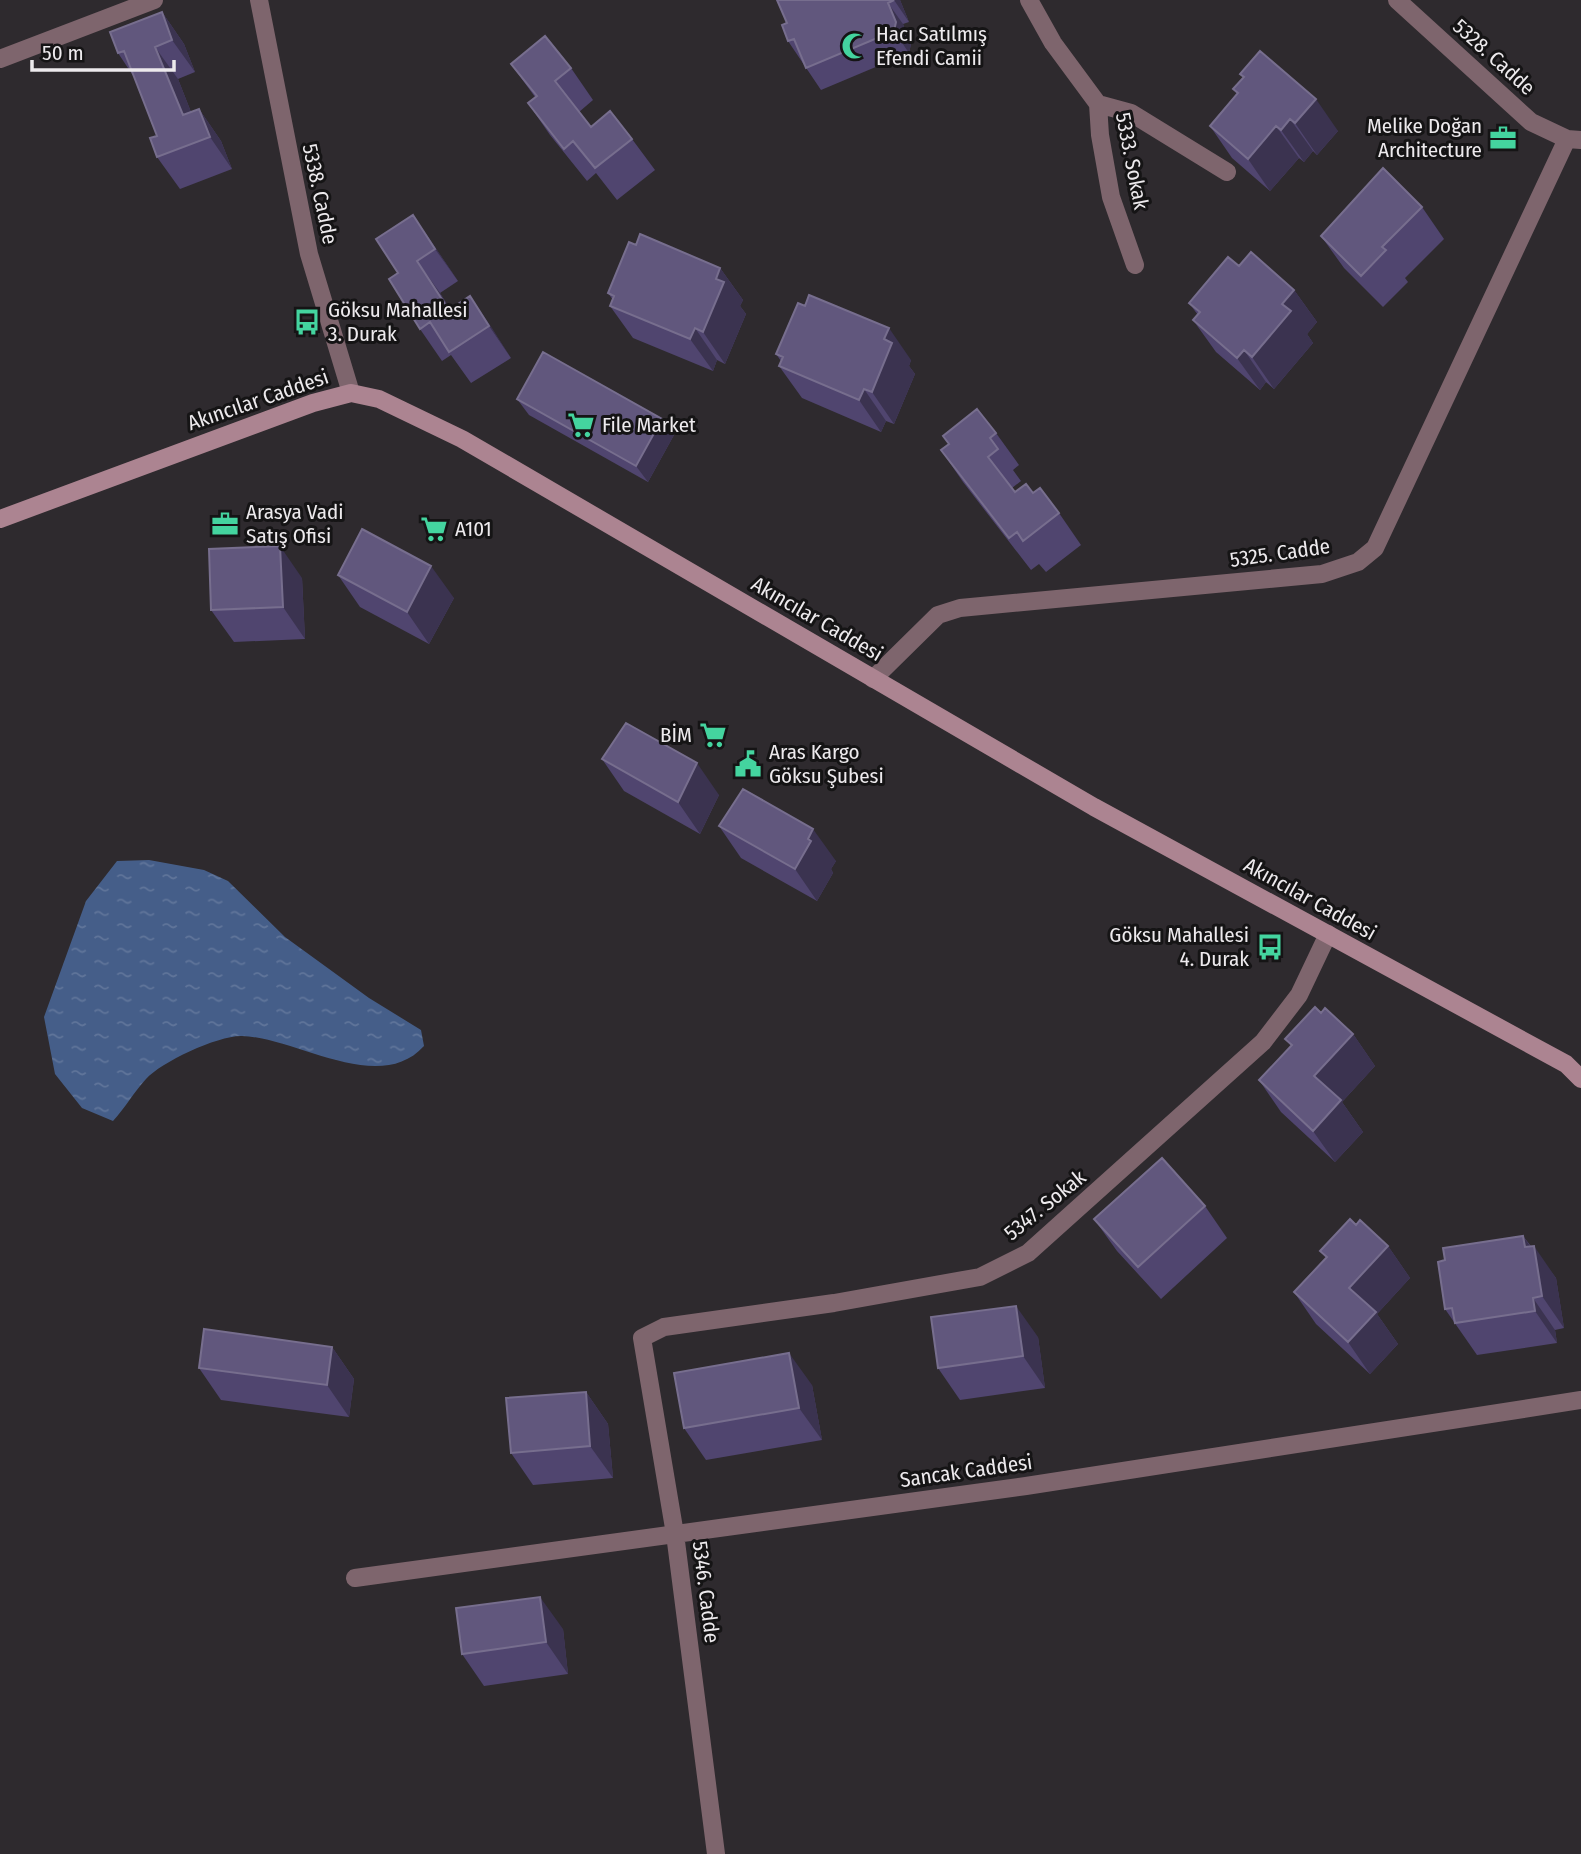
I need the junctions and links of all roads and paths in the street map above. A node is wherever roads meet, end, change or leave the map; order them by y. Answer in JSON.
{"nodes":[{"id":1,"x":154,"y":0,"type":"edge"},
{"id":2,"x":258,"y":0,"type":"edge"},
{"id":3,"x":1029,"y":0,"type":"edge"},
{"id":4,"x":1397,"y":0,"type":"edge"},
{"id":5,"x":0,"y":59,"type":"edge"},
{"id":6,"x":1098,"y":104,"type":"junction"},
{"id":7,"x":1574,"y":140,"type":"edge"},
{"id":8,"x":1227,"y":172,"type":"dead end"},
{"id":9,"x":1135,"y":265,"type":"dead end"},
{"id":10,"x":351,"y":393,"type":"junction"},
{"id":11,"x":0,"y":519,"type":"edge"},
{"id":12,"x":873,"y":678,"type":"junction"},
{"id":13,"x":1328,"y":934,"type":"junction"},
{"id":14,"x":1581,"y":1079,"type":"edge"},
{"id":15,"x":642,"y":1338,"type":"joint"},
{"id":16,"x":1581,"y":1400,"type":"edge"},
{"id":17,"x":675,"y":1534,"type":"junction"},
{"id":18,"x":355,"y":1578,"type":"dead end"},
{"id":19,"x":716,"y":1854,"type":"edge"}],
"edges":[{"from":1,"to":5,"type":"street"},
{"from":2,"to":10,"type":"street","name":"5338. Cadde"},
{"from":3,"to":6,"type":"street","name":"5333. Sokak"},
{"from":4,"to":7,"type":"street","name":"5328. Cadde"},
{"from":6,"to":8,"type":"street"},
{"from":6,"to":9,"type":"street","name":"5333. Sokak"},
{"from":7,"to":12,"type":"street","name":"5325. Cadde"},
{"from":10,"to":11,"type":"street","name":"Akıncılar Caddesi"},
{"from":10,"to":12,"type":"street","name":"Akıncılar Caddesi"},
{"from":12,"to":13,"type":"street","name":"Akıncılar Caddesi"},
{"from":13,"to":14,"type":"street","name":"Akıncılar Caddesi"},
{"from":13,"to":15,"type":"street","name":"5347. Sokak"},
{"from":15,"to":17,"type":"street","name":"5346. Cadde"},
{"from":16,"to":17,"type":"street","name":"Sancak Caddesi"},
{"from":17,"to":18,"type":"street","name":"Sancak Caddesi"},
{"from":17,"to":19,"type":"street","name":"5346. Cadde"}]}
